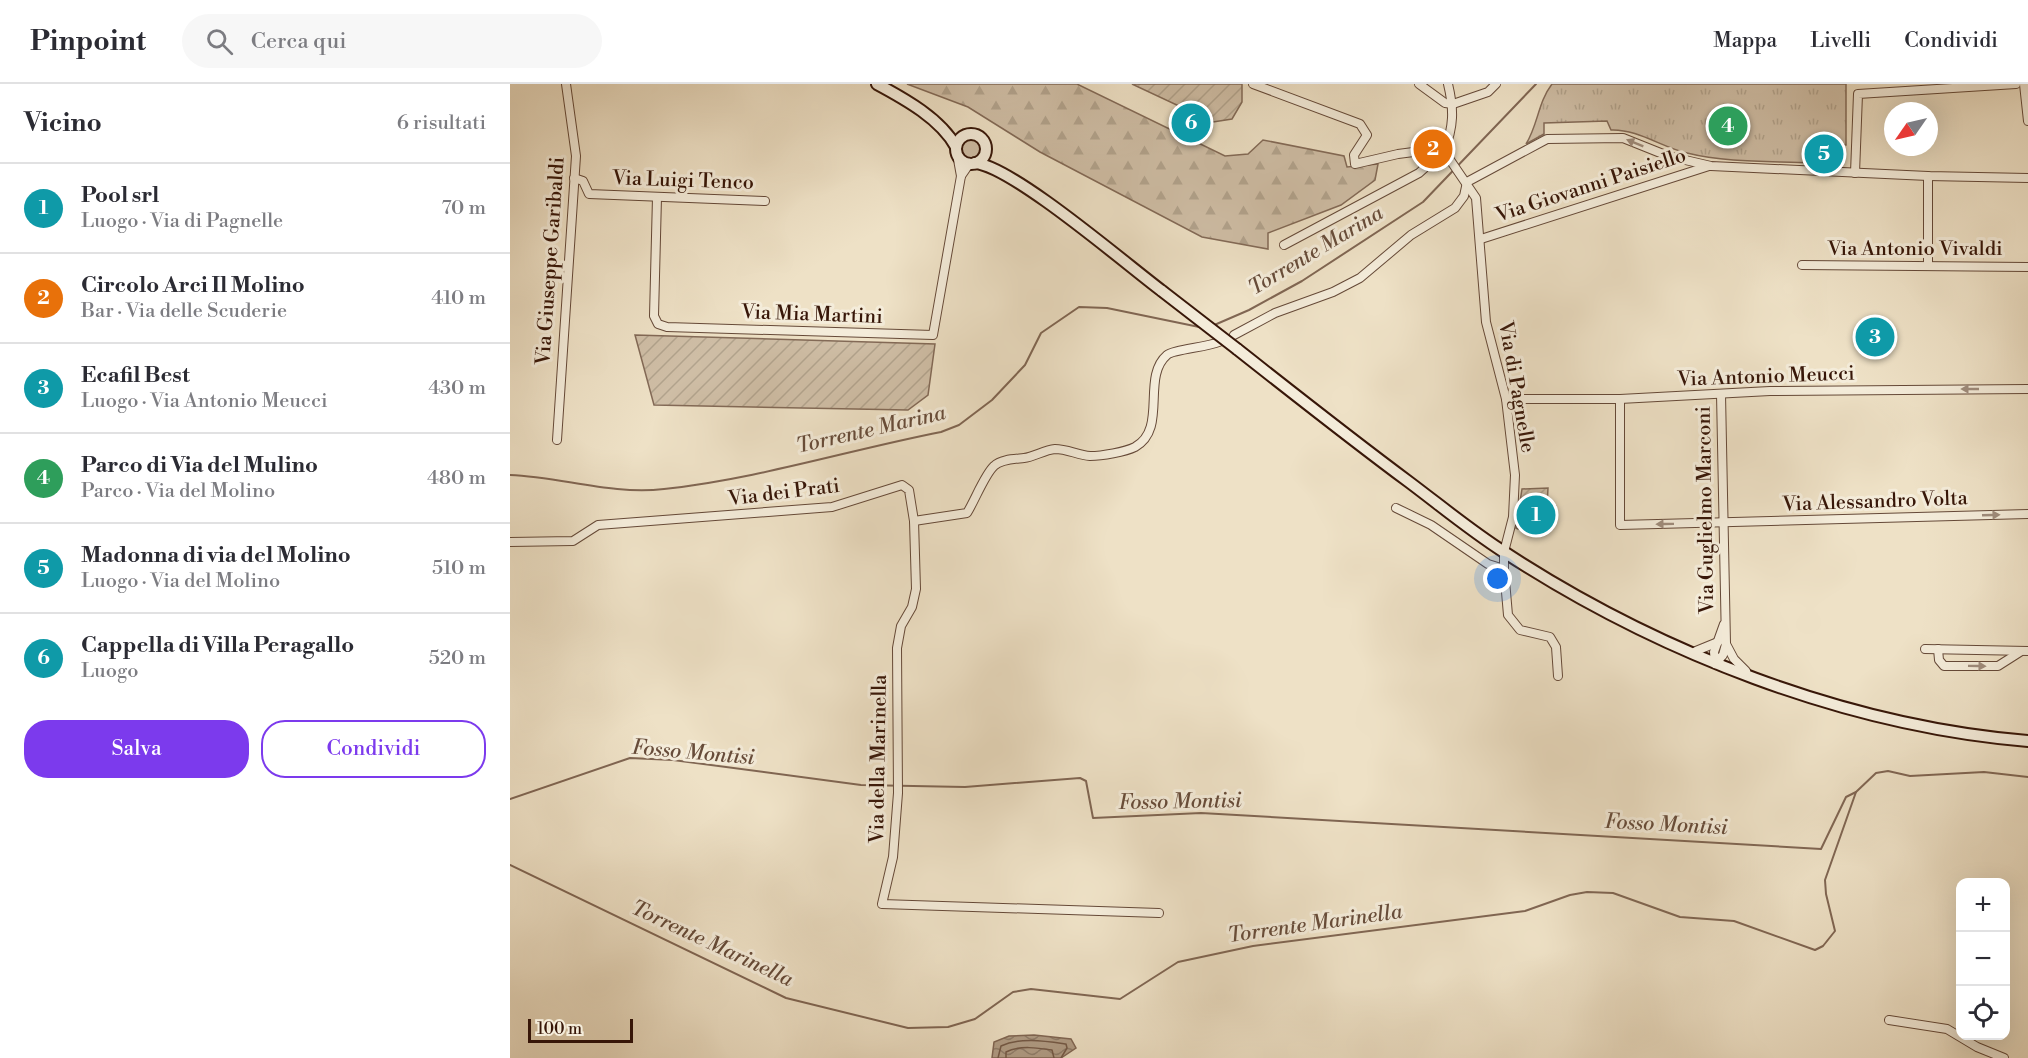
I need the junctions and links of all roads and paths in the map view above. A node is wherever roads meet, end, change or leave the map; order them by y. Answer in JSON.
{"nodes":[{"id":1,"x":566,"y":84,"type":"edge"},
{"id":2,"x":878,"y":84,"type":"edge"},
{"id":3,"x":1252,"y":84,"type":"edge"},
{"id":4,"x":1419,"y":84,"type":"edge"},
{"id":5,"x":1448,"y":84,"type":"edge"},
{"id":6,"x":1496,"y":84,"type":"edge"},
{"id":7,"x":2016,"y":84,"type":"edge"},
{"id":8,"x":2024,"y":84,"type":"edge"},
{"id":9,"x":1453,"y":104,"type":"junction"},
{"id":10,"x":2028,"y":121,"type":"edge"},
{"id":11,"x":946,"y":132,"type":"junction"},
{"id":12,"x":966,"y":135,"type":"junction"},
{"id":13,"x":985,"y":150,"type":"junction"},
{"id":14,"x":957,"y":151,"type":"junction"},
{"id":15,"x":1443,"y":154,"type":"junction"},
{"id":16,"x":972,"y":163,"type":"junction"},
{"id":17,"x":1711,"y":166,"type":"junction"},
{"id":18,"x":997,"y":168,"type":"junction"},
{"id":19,"x":1855,"y":173,"type":"junction"},
{"id":20,"x":962,"y":176,"type":"junction"},
{"id":21,"x":1928,"y":176,"type":"junction"},
{"id":22,"x":574,"y":178,"type":"junction"},
{"id":23,"x":2028,"y":178,"type":"edge"},
{"id":24,"x":1466,"y":180,"type":"junction"},
{"id":25,"x":657,"y":197,"type":"junction"},
{"id":26,"x":765,"y":201,"type":"dead end"},
{"id":27,"x":1481,"y":239,"type":"junction"},
{"id":28,"x":1284,"y":245,"type":"dead end"},
{"id":29,"x":1802,"y":265,"type":"dead end"},
{"id":30,"x":1928,"y":266,"type":"junction"},
{"id":31,"x":2028,"y":267,"type":"edge"},
{"id":32,"x":1234,"y":335,"type":"dead end"},
{"id":33,"x":1219,"y":342,"type":"dead end"},
{"id":34,"x":2028,"y":389,"type":"edge"},
{"id":35,"x":1721,"y":394,"type":"junction"},
{"id":36,"x":1506,"y":399,"type":"junction"},
{"id":37,"x":1620,"y":399,"type":"junction"},
{"id":38,"x":557,"y":440,"type":"dead end"},
{"id":39,"x":1396,"y":508,"type":"dead end"},
{"id":40,"x":2028,"y":514,"type":"edge"},
{"id":41,"x":914,"y":521,"type":"junction"},
{"id":42,"x":1723,"y":523,"type":"junction"},
{"id":43,"x":510,"y":542,"type":"edge"},
{"id":44,"x":1504,"y":552,"type":"junction"},
{"id":45,"x":1504,"y":569,"type":"junction"},
{"id":46,"x":1659,"y":638,"type":"junction"},
{"id":47,"x":1722,"y":643,"type":"junction"},
{"id":48,"x":1924,"y":649,"type":"dead end"},
{"id":49,"x":1938,"y":649,"type":"junction"},
{"id":50,"x":2001,"y":650,"type":"junction"},
{"id":51,"x":2026,"y":650,"type":"edge"},
{"id":52,"x":1696,"y":651,"type":"junction"},
{"id":53,"x":1716,"y":661,"type":"junction"},
{"id":54,"x":2005,"y":661,"type":"junction"},
{"id":55,"x":1746,"y":671,"type":"junction"},
{"id":56,"x":1558,"y":676,"type":"dead end"},
{"id":57,"x":1773,"y":684,"type":"junction"},
{"id":58,"x":2028,"y":741,"type":"edge"},
{"id":59,"x":1159,"y":913,"type":"dead end"},
{"id":60,"x":1889,"y":1020,"type":"dead end"},
{"id":61,"x":2004,"y":1058,"type":"edge"}],
"edges":[{"from":1,"to":22,"type":"street","name":"Via Giuseppe Garibaldi"},
{"from":2,"to":11,"type":"main road"},
{"from":3,"to":15,"type":"street"},
{"from":4,"to":9,"type":"street"},
{"from":5,"to":9,"type":"street"},
{"from":6,"to":9,"type":"street"},
{"from":7,"to":19,"type":"street"},
{"from":8,"to":10,"type":"street"},
{"from":9,"to":15,"type":"street"},
{"from":11,"to":12,"type":"main road"},
{"from":11,"to":14,"type":"main road"},
{"from":12,"to":13,"type":"main road"},
{"from":12,"to":14,"type":"main road"},
{"from":13,"to":16,"type":"main road"},
{"from":13,"to":18,"type":"main road"},
{"from":14,"to":16,"type":"main road"},
{"from":14,"to":20,"type":"street","name":"Via Mia Martini"},
{"from":15,"to":24,"type":"street","name":"Via di Pagnelle"},
{"from":15,"to":28,"type":"street"},
{"from":16,"to":18,"type":"main road"},
{"from":16,"to":20,"type":"street","name":"Via Mia Martini"},
{"from":17,"to":19,"type":"street"},
{"from":17,"to":24,"type":"street","one_way":true},
{"from":17,"to":27,"type":"street","name":"Via Giovanni Paisiello"},
{"from":18,"to":44,"type":"main road","bridge":true},
{"from":19,"to":21,"type":"street"},
{"from":20,"to":25,"type":"street","name":"Via Mia Martini"},
{"from":21,"to":23,"type":"street"},
{"from":21,"to":30,"type":"street"},
{"from":22,"to":25,"type":"street","name":"Via Luigi Tenco"},
{"from":22,"to":38,"type":"street","name":"Via Giuseppe Garibaldi"},
{"from":24,"to":27,"type":"street","name":"Via di Pagnelle"},
{"from":24,"to":32,"type":"street"},
{"from":25,"to":26,"type":"street","name":"Via Luigi Tenco"},
{"from":27,"to":36,"type":"street","name":"Via di Pagnelle"},
{"from":29,"to":30,"type":"street","name":"Via Antonio Vivaldi"},
{"from":30,"to":31,"type":"street","name":"Via Antonio Vivaldi"},
{"from":33,"to":41,"type":"street"},
{"from":34,"to":35,"type":"street","name":"Via Antonio Meucci","one_way":true},
{"from":35,"to":37,"type":"street","name":"Via Antonio Meucci"},
{"from":35,"to":42,"type":"street","name":"Via Guglielmo Marconi"},
{"from":36,"to":37,"type":"street","name":"Via Antonio Meucci"},
{"from":36,"to":44,"type":"street","name":"Via di Pagnelle"},
{"from":42,"to":37,"type":"street","name":"Via Alessandro Volta","one_way":true},
{"from":39,"to":45,"type":"street"},
{"from":42,"to":40,"type":"street","name":"Via Alessandro Volta","one_way":true},
{"from":41,"to":43,"type":"street","name":"Via dei Prati"},
{"from":41,"to":59,"type":"street","name":"Via della Marinella"},
{"from":42,"to":47,"type":"street","name":"Via Guglielmo Marconi"},
{"from":44,"to":45,"type":"street","name":"Via di Pagnelle"},
{"from":44,"to":46,"type":"main road"},
{"from":45,"to":56,"type":"street","name":"Via di Pagnelle"},
{"from":46,"to":52,"type":"main road"},
{"from":46,"to":53,"type":"main road"},
{"from":47,"to":52,"type":"street","name":"Via Guglielmo Marconi"},
{"from":47,"to":53,"type":"street","name":"Via Guglielmo Marconi"},
{"from":47,"to":55,"type":"street"},
{"from":48,"to":49,"type":"street"},
{"from":49,"to":50,"type":"street"},
{"from":49,"to":54,"type":"street","one_way":true},
{"from":50,"to":51,"type":"street"},
{"from":50,"to":54,"type":"street"},
{"from":51,"to":54,"type":"street"},
{"from":52,"to":53,"type":"main road"},
{"from":53,"to":55,"type":"main road"},
{"from":53,"to":57,"type":"main road"},
{"from":55,"to":57,"type":"main road"},
{"from":57,"to":58,"type":"main road"},
{"from":60,"to":61,"type":"street"}]}
